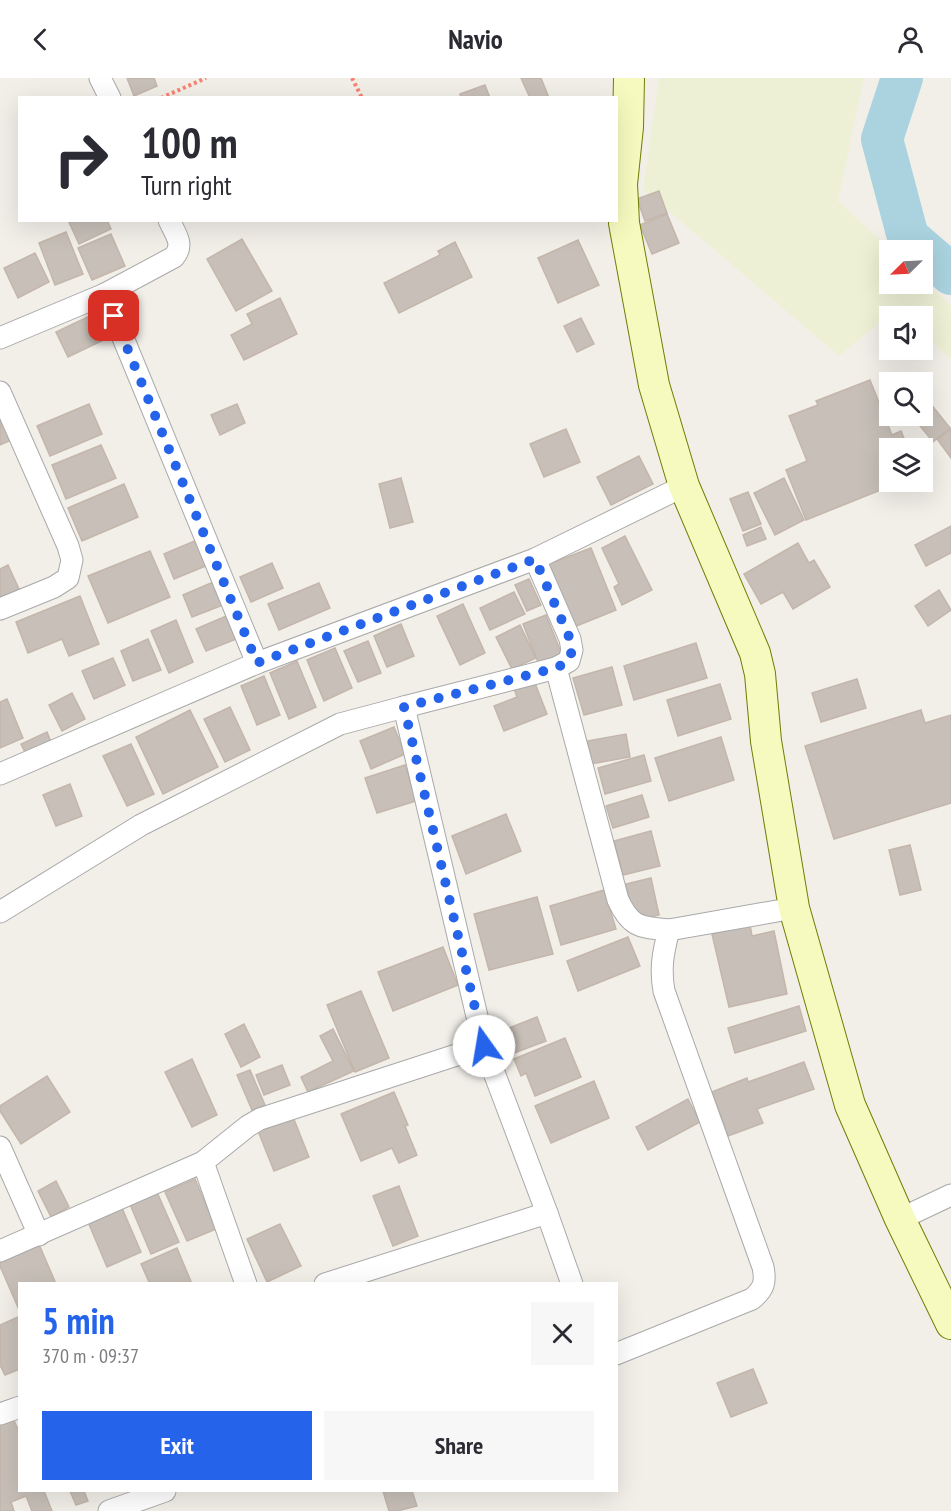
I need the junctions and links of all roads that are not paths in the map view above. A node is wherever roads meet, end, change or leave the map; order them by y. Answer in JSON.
{"nodes":[{"id":1,"x":100,"y":78,"type":"edge"},
{"id":2,"x":629,"y":78,"type":"edge"},
{"id":3,"x":109,"y":96,"type":"edge"},
{"id":4,"x":170,"y":222,"type":"edge"},
{"id":5,"x":105,"y":294,"type":"junction"},
{"id":6,"x":0,"y":338,"type":"edge"},
{"id":7,"x":0,"y":392,"type":"edge"},
{"id":8,"x":684,"y":486,"type":"junction"},
{"id":9,"x":535,"y":559,"type":"junction"},
{"id":10,"x":0,"y":609,"type":"edge"},
{"id":11,"x":257,"y":663,"type":"junction"},
{"id":12,"x":556,"y":668,"type":"junction"},
{"id":13,"x":404,"y":707,"type":"junction"},
{"id":14,"x":0,"y":774,"type":"edge"},
{"id":15,"x":794,"y":908,"type":"junction"},
{"id":16,"x":0,"y":912,"type":"edge"},
{"id":17,"x":669,"y":930,"type":"junction"},
{"id":18,"x":484,"y":1046,"type":"junction"},
{"id":19,"x":0,"y":1147,"type":"edge"},
{"id":20,"x":203,"y":1162,"type":"junction"},
{"id":21,"x":951,"y":1195,"type":"edge"},
{"id":22,"x":547,"y":1213,"type":"junction"},
{"id":23,"x":900,"y":1219,"type":"junction"},
{"id":24,"x":39,"y":1235,"type":"junction"},
{"id":25,"x":0,"y":1251,"type":"edge"},
{"id":26,"x":245,"y":1282,"type":"edge"},
{"id":27,"x":331,"y":1282,"type":"edge"},
{"id":28,"x":571,"y":1282,"type":"edge"},
{"id":29,"x":951,"y":1324,"type":"edge"},
{"id":30,"x":618,"y":1353,"type":"edge"},
{"id":31,"x":18,"y":1408,"type":"edge"},
{"id":32,"x":0,"y":1414,"type":"edge"},
{"id":33,"x":162,"y":1492,"type":"edge"},
{"id":34,"x":109,"y":1511,"type":"edge"}],
"edges":[{"from":1,"to":3,"type":"street"},
{"from":2,"to":8,"type":"main road"},
{"from":4,"to":5,"type":"street"},
{"from":5,"to":6,"type":"street"},
{"from":5,"to":11,"type":"street"},
{"from":7,"to":10,"type":"street"},
{"from":8,"to":9,"type":"street"},
{"from":8,"to":15,"type":"main road"},
{"from":9,"to":11,"type":"street"},
{"from":9,"to":12,"type":"street"},
{"from":11,"to":14,"type":"street"},
{"from":12,"to":13,"type":"street"},
{"from":12,"to":17,"type":"street"},
{"from":13,"to":16,"type":"street"},
{"from":13,"to":18,"type":"street"},
{"from":15,"to":17,"type":"street"},
{"from":15,"to":23,"type":"main road"},
{"from":17,"to":30,"type":"street"},
{"from":18,"to":20,"type":"street"},
{"from":18,"to":22,"type":"street"},
{"from":19,"to":24,"type":"street"},
{"from":20,"to":24,"type":"street"},
{"from":20,"to":26,"type":"street"},
{"from":21,"to":23,"type":"street"},
{"from":22,"to":27,"type":"street"},
{"from":22,"to":28,"type":"street"},
{"from":23,"to":29,"type":"main road"},
{"from":24,"to":25,"type":"street"},
{"from":31,"to":32,"type":"street"},
{"from":33,"to":34,"type":"street"}]}
